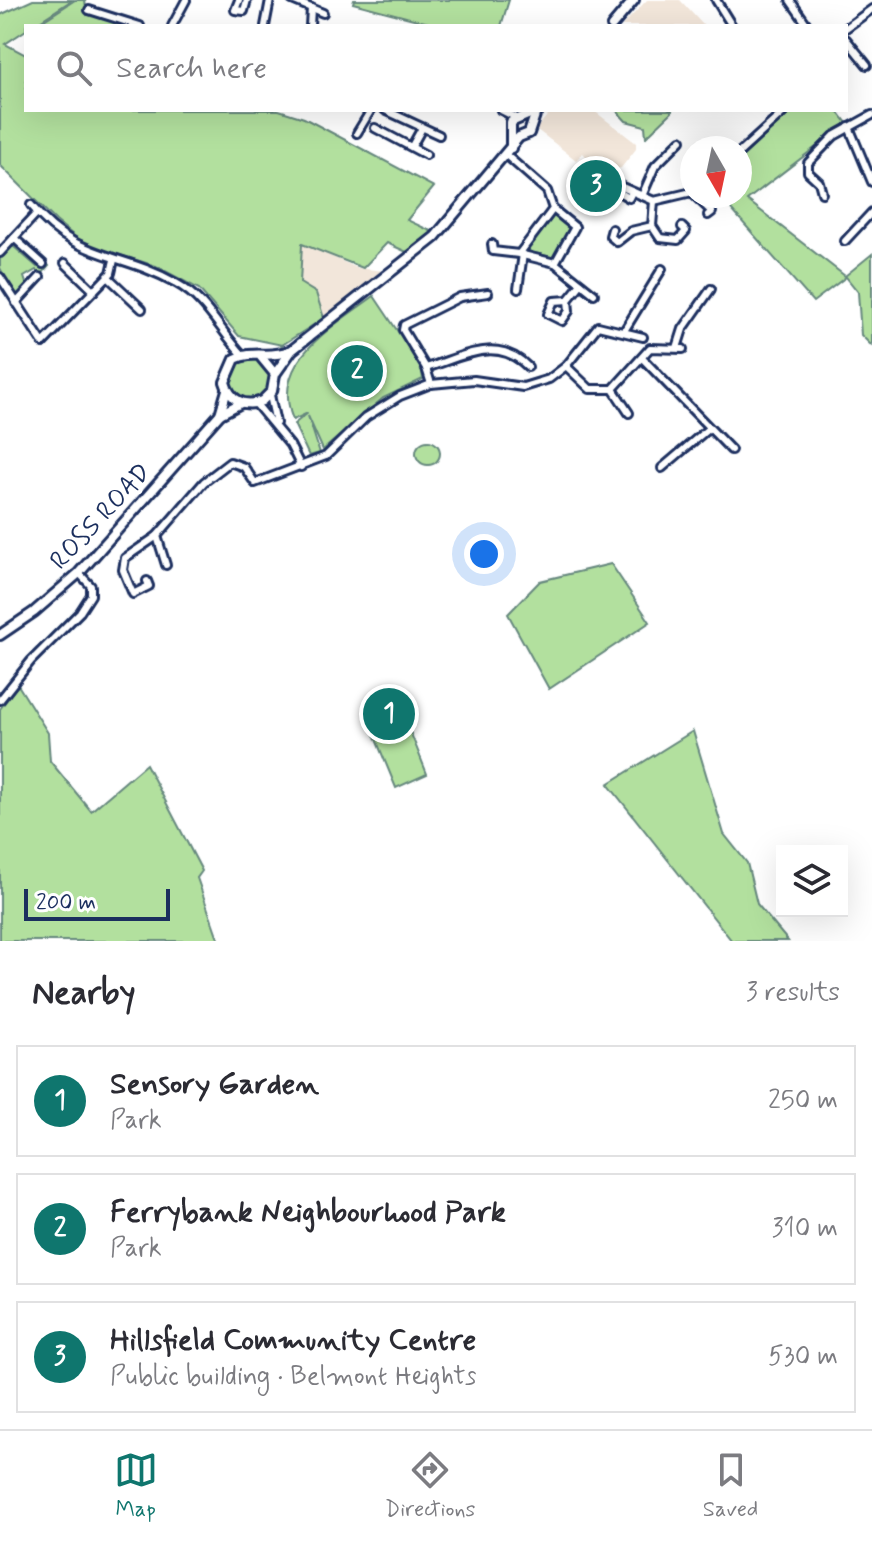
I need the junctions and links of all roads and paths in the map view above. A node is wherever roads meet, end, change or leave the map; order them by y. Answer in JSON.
{"nodes":[{"id":1,"x":186,"y":0,"type":"edge"},
{"id":2,"x":239,"y":0,"type":"edge"},
{"id":3,"x":247,"y":0,"type":"edge"},
{"id":4,"x":270,"y":0,"type":"edge"},
{"id":5,"x":292,"y":0,"type":"edge"},
{"id":6,"x":634,"y":0,"type":"edge"},
{"id":7,"x":716,"y":0,"type":"edge"},
{"id":8,"x":790,"y":0,"type":"edge"},
{"id":9,"x":311,"y":8,"type":"junction"},
{"id":10,"x":872,"y":9,"type":"edge"},
{"id":11,"x":89,"y":10,"type":"dead end"},
{"id":12,"x":323,"y":13,"type":"dead end"},
{"id":13,"x":134,"y":24,"type":"edge"},
{"id":14,"x":173,"y":24,"type":"edge"},
{"id":15,"x":265,"y":24,"type":"edge"},
{"id":16,"x":310,"y":24,"type":"edge"},
{"id":17,"x":614,"y":24,"type":"edge"},
{"id":18,"x":731,"y":24,"type":"edge"},
{"id":19,"x":807,"y":24,"type":"edge"},
{"id":20,"x":848,"y":27,"type":"edge"},
{"id":21,"x":848,"y":41,"type":"edge"},
{"id":22,"x":867,"y":65,"type":"dead end"},
{"id":23,"x":370,"y":112,"type":"edge"},
{"id":24,"x":389,"y":112,"type":"edge"},
{"id":25,"x":537,"y":112,"type":"edge"},
{"id":26,"x":784,"y":112,"type":"edge"},
{"id":27,"x":512,"y":114,"type":"edge"},
{"id":28,"x":872,"y":115,"type":"edge"},
{"id":29,"x":367,"y":117,"type":"junction"},
{"id":30,"x":394,"y":126,"type":"dead end"},
{"id":31,"x":531,"y":126,"type":"junction"},
{"id":32,"x":849,"y":127,"type":"junction"},
{"id":33,"x":422,"y":128,"type":"junction"},
{"id":34,"x":513,"y":132,"type":"junction"},
{"id":35,"x":357,"y":133,"type":"dead end"},
{"id":36,"x":389,"y":135,"type":"junction"},
{"id":37,"x":439,"y":135,"type":"dead end"},
{"id":38,"x":680,"y":141,"type":"edge"},
{"id":39,"x":752,"y":141,"type":"edge"},
{"id":40,"x":412,"y":146,"type":"junction"},
{"id":41,"x":509,"y":152,"type":"junction"},
{"id":42,"x":426,"y":155,"type":"dead end"},
{"id":43,"x":820,"y":172,"type":"dead end"},
{"id":44,"x":819,"y":182,"type":"junction"},
{"id":45,"x":872,"y":182,"type":"edge"},
{"id":46,"x":632,"y":192,"type":"dead end"},
{"id":47,"x":822,"y":193,"type":"dead end"},
{"id":48,"x":642,"y":196,"type":"junction"},
{"id":49,"x":680,"y":196,"type":"edge"},
{"id":50,"x":654,"y":201,"type":"junction"},
{"id":51,"x":31,"y":205,"type":"dead end"},
{"id":52,"x":708,"y":208,"type":"edge"},
{"id":53,"x":553,"y":209,"type":"junction"},
{"id":54,"x":872,"y":212,"type":"edge"},
{"id":55,"x":37,"y":213,"type":"junction"},
{"id":56,"x":708,"y":215,"type":"dead end"},
{"id":57,"x":652,"y":226,"type":"junction"},
{"id":58,"x":682,"y":227,"type":"dead end"},
{"id":59,"x":612,"y":229,"type":"dead end"},
{"id":60,"x":14,"y":238,"type":"junction"},
{"id":61,"x":845,"y":241,"type":"dead end"},
{"id":62,"x":492,"y":244,"type":"dead end"},
{"id":63,"x":0,"y":253,"type":"edge"},
{"id":64,"x":521,"y":254,"type":"junction"},
{"id":65,"x":114,"y":260,"type":"junction"},
{"id":66,"x":65,"y":263,"type":"dead end"},
{"id":67,"x":555,"y":263,"type":"junction"},
{"id":68,"x":43,"y":264,"type":"dead end"},
{"id":69,"x":83,"y":267,"type":"dead end"},
{"id":70,"x":662,"y":269,"type":"dead end"},
{"id":71,"x":77,"y":274,"type":"junction"},
{"id":72,"x":0,"y":277,"type":"edge"},
{"id":73,"x":40,"y":277,"type":"dead end"},
{"id":74,"x":108,"y":277,"type":"junction"},
{"id":75,"x":25,"y":279,"type":"dead end"},
{"id":76,"x":581,"y":284,"type":"junction"},
{"id":77,"x":32,"y":285,"type":"junction"},
{"id":78,"x":518,"y":289,"type":"dead end"},
{"id":79,"x":711,"y":289,"type":"dead end"},
{"id":80,"x":94,"y":291,"type":"junction"},
{"id":81,"x":488,"y":293,"type":"dead end"},
{"id":82,"x":594,"y":294,"type":"dead end"},
{"id":83,"x":568,"y":300,"type":"dead end"},
{"id":84,"x":16,"y":303,"type":"junction"},
{"id":85,"x":142,"y":309,"type":"dead end"},
{"id":86,"x":628,"y":333,"type":"junction"},
{"id":87,"x":643,"y":337,"type":"dead end"},
{"id":88,"x":231,"y":342,"type":"junction"},
{"id":89,"x":630,"y":342,"type":"dead end"},
{"id":90,"x":292,"y":350,"type":"junction"},
{"id":91,"x":243,"y":355,"type":"junction"},
{"id":92,"x":261,"y":357,"type":"junction"},
{"id":93,"x":643,"y":359,"type":"junction"},
{"id":94,"x":232,"y":362,"type":"junction"},
{"id":95,"x":566,"y":366,"type":"junction"},
{"id":96,"x":528,"y":367,"type":"dead end"},
{"id":97,"x":426,"y":368,"type":"junction"},
{"id":98,"x":275,"y":374,"type":"junction"},
{"id":99,"x":431,"y":384,"type":"junction"},
{"id":100,"x":613,"y":389,"type":"junction"},
{"id":101,"x":227,"y":390,"type":"junction"},
{"id":102,"x":270,"y":395,"type":"junction"},
{"id":103,"x":241,"y":403,"type":"junction"},
{"id":104,"x":256,"y":404,"type":"junction"},
{"id":105,"x":629,"y":413,"type":"dead end"},
{"id":106,"x":220,"y":414,"type":"junction"},
{"id":107,"x":277,"y":426,"type":"junction"},
{"id":108,"x":709,"y":428,"type":"junction"},
{"id":109,"x":731,"y":450,"type":"dead end"},
{"id":110,"x":301,"y":467,"type":"junction"},
{"id":111,"x":662,"y":468,"type":"dead end"},
{"id":112,"x":157,"y":536,"type":"junction"},
{"id":113,"x":166,"y":565,"type":"dead end"},
{"id":114,"x":79,"y":573,"type":"junction"},
{"id":115,"x":147,"y":581,"type":"dead end"},
{"id":116,"x":0,"y":635,"type":"edge"},
{"id":117,"x":0,"y":700,"type":"edge"}],
"edges":[{"from":1,"to":14,"type":"street"},
{"from":2,"to":3,"type":"street"},
{"from":4,"to":15,"type":"street"},
{"from":5,"to":9,"type":"street"},
{"from":6,"to":17,"type":"main road"},
{"from":7,"to":18,"type":"street"},
{"from":8,"to":19,"type":"street"},
{"from":9,"to":12,"type":"street"},
{"from":9,"to":16,"type":"street"},
{"from":10,"to":20,"type":"street"},
{"from":11,"to":13,"type":"street"},
{"from":21,"to":22,"type":"street"},
{"from":23,"to":29,"type":"street"},
{"from":24,"to":33,"type":"street"},
{"from":25,"to":31,"type":"main road"},
{"from":26,"to":39,"type":"street"},
{"from":27,"to":31,"type":"main road"},
{"from":27,"to":34,"type":"main road"},
{"from":28,"to":32,"type":"street"},
{"from":29,"to":35,"type":"street"},
{"from":29,"to":36,"type":"street"},
{"from":30,"to":36,"type":"street"},
{"from":31,"to":34,"type":"main road"},
{"from":32,"to":44,"type":"street"},
{"from":32,"to":45,"type":"street"},
{"from":33,"to":37,"type":"street"},
{"from":33,"to":40,"type":"street"},
{"from":34,"to":41,"type":"main road"},
{"from":36,"to":40,"type":"street"},
{"from":38,"to":48,"type":"street"},
{"from":40,"to":42,"type":"street"},
{"from":41,"to":53,"type":"street"},
{"from":41,"to":90,"type":"main road"},
{"from":43,"to":44,"type":"street"},
{"from":44,"to":47,"type":"street"},
{"from":46,"to":48,"type":"street"},
{"from":48,"to":50,"type":"street"},
{"from":49,"to":50,"type":"street"},
{"from":50,"to":57,"type":"street"},
{"from":51,"to":55,"type":"street"},
{"from":52,"to":56,"type":"street"},
{"from":53,"to":64,"type":"street"},
{"from":53,"to":67,"type":"street"},
{"from":54,"to":61,"type":"street"},
{"from":55,"to":60,"type":"street"},
{"from":55,"to":65,"type":"street"},
{"from":57,"to":58,"type":"street"},
{"from":57,"to":59,"type":"street"},
{"from":60,"to":63,"type":"street"},
{"from":60,"to":68,"type":"street"},
{"from":62,"to":64,"type":"street"},
{"from":64,"to":67,"type":"street"},
{"from":64,"to":78,"type":"street"},
{"from":65,"to":74,"type":"street"},
{"from":65,"to":88,"type":"street"},
{"from":66,"to":71,"type":"street"},
{"from":67,"to":76,"type":"street"},
{"from":69,"to":71,"type":"street"},
{"from":70,"to":86,"type":"street"},
{"from":71,"to":80,"type":"street"},
{"from":72,"to":84,"type":"street"},
{"from":73,"to":77,"type":"street"},
{"from":74,"to":80,"type":"street"},
{"from":74,"to":85,"type":"street"},
{"from":75,"to":77,"type":"street"},
{"from":76,"to":82,"type":"street"},
{"from":76,"to":83,"type":"street"},
{"from":77,"to":84,"type":"street"},
{"from":79,"to":93,"type":"street"},
{"from":80,"to":84,"type":"street"},
{"from":81,"to":97,"type":"street"},
{"from":86,"to":87,"type":"street"},
{"from":86,"to":89,"type":"street"},
{"from":86,"to":95,"type":"street"},
{"from":88,"to":91,"type":"street"},
{"from":88,"to":94,"type":"street"},
{"from":90,"to":92,"type":"main road"},
{"from":90,"to":98,"type":"main road"},
{"from":91,"to":92,"type":"main road"},
{"from":91,"to":94,"type":"main road"},
{"from":92,"to":98,"type":"main road"},
{"from":93,"to":100,"type":"street"},
{"from":93,"to":108,"type":"street"},
{"from":94,"to":101,"type":"main road"},
{"from":95,"to":99,"type":"street"},
{"from":95,"to":100,"type":"street"},
{"from":96,"to":97,"type":"street"},
{"from":97,"to":99,"type":"street"},
{"from":98,"to":102,"type":"main road"},
{"from":99,"to":110,"type":"street"},
{"from":100,"to":105,"type":"street"},
{"from":101,"to":103,"type":"main road"},
{"from":101,"to":106,"type":"main road"},
{"from":102,"to":104,"type":"main road"},
{"from":102,"to":107,"type":"street"},
{"from":103,"to":104,"type":"main road"},
{"from":103,"to":106,"type":"main road"},
{"from":104,"to":107,"type":"street"},
{"from":106,"to":114,"type":"main road","name":"ROSS ROAD"},
{"from":107,"to":110,"type":"street"},
{"from":108,"to":109,"type":"street"},
{"from":108,"to":111,"type":"street"},
{"from":110,"to":112,"type":"street"},
{"from":112,"to":113,"type":"street"},
{"from":112,"to":115,"type":"street"},
{"from":114,"to":116,"type":"main road","name":"ROSS ROAD"},
{"from":114,"to":117,"type":"street"}]}
